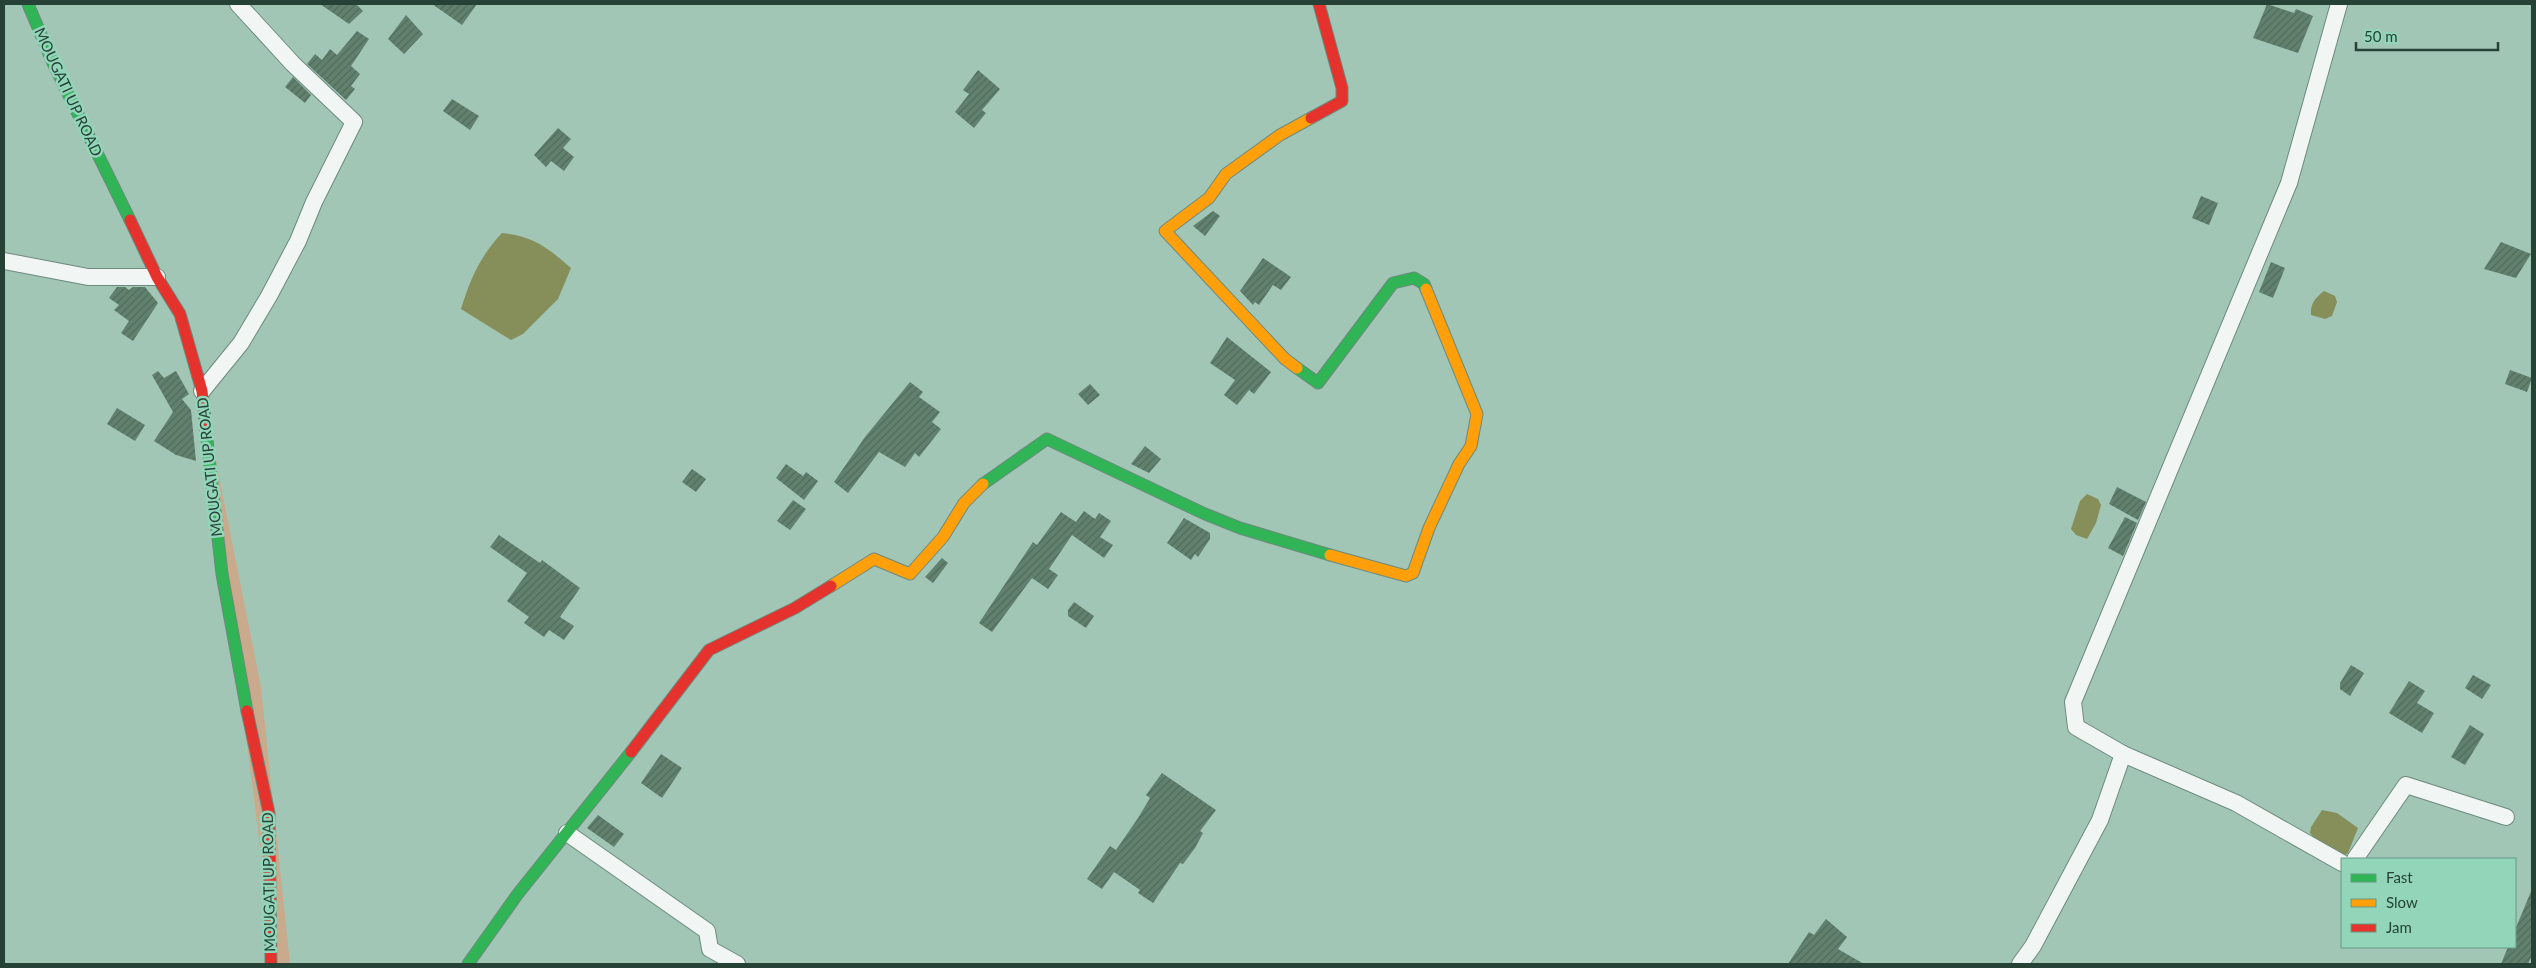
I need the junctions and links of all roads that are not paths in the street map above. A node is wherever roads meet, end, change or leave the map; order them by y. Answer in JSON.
{"nodes":[{"id":1,"x":28,"y":4,"type":"edge"},
{"id":2,"x":238,"y":4,"type":"edge"},
{"id":3,"x":1319,"y":4,"type":"edge"},
{"id":4,"x":2339,"y":4,"type":"edge"},
{"id":5,"x":4,"y":261,"type":"edge"},
{"id":6,"x":157,"y":278,"type":"junction"},
{"id":7,"x":202,"y":391,"type":"junction"},
{"id":8,"x":2123,"y":754,"type":"junction"},
{"id":9,"x":2506,"y":817,"type":"dead end"},
{"id":10,"x":567,"y":833,"type":"junction"},
{"id":11,"x":2356,"y":858,"type":"edge"},
{"id":12,"x":2341,"y":861,"type":"edge"},
{"id":13,"x":271,"y":964,"type":"edge"},
{"id":14,"x":468,"y":964,"type":"edge"},
{"id":15,"x":737,"y":964,"type":"edge"},
{"id":16,"x":2020,"y":964,"type":"edge"}],
"edges":[{"from":1,"to":6,"type":"street","name":"MOUGATI UP ROAD"},
{"from":2,"to":7,"type":"street"},
{"from":3,"to":10,"type":"street"},
{"from":4,"to":8,"type":"street"},
{"from":5,"to":6,"type":"street"},
{"from":6,"to":7,"type":"street","name":"MOUGATI UP ROAD"},
{"from":7,"to":13,"type":"street","name":"MOUGATI UP ROAD"},
{"from":8,"to":12,"type":"street"},
{"from":8,"to":16,"type":"street"},
{"from":9,"to":11,"type":"street"},
{"from":10,"to":14,"type":"street"},
{"from":10,"to":15,"type":"street"}]}
